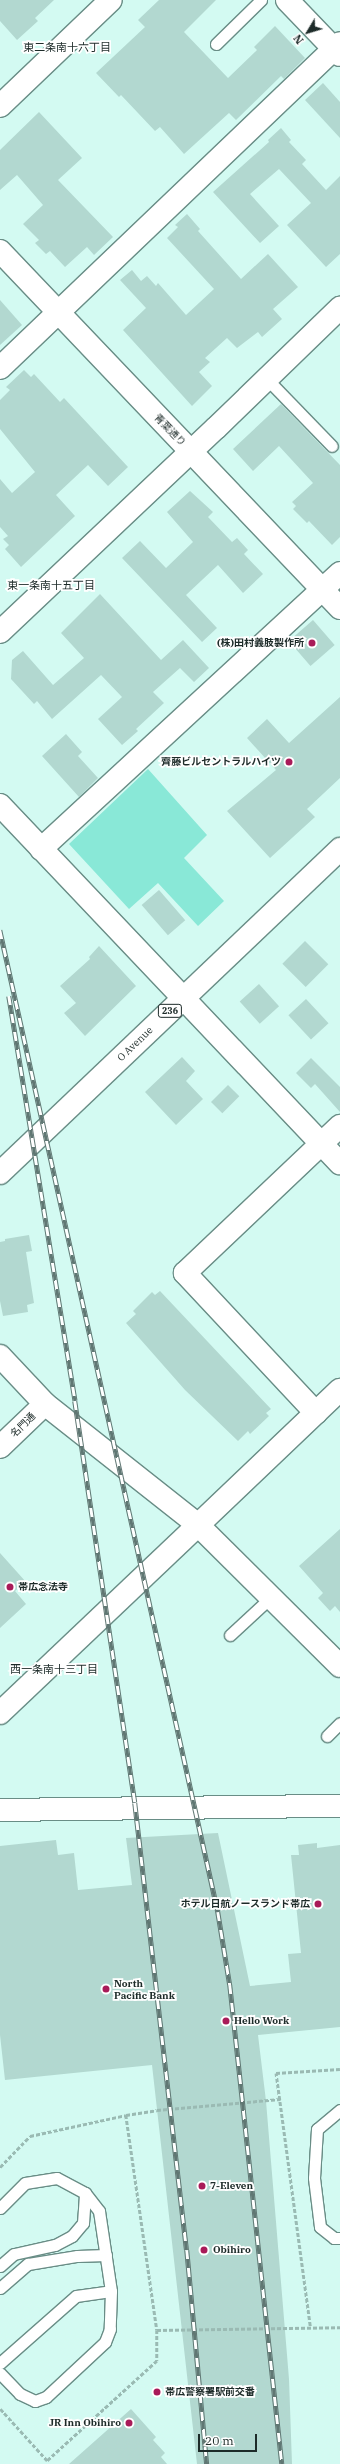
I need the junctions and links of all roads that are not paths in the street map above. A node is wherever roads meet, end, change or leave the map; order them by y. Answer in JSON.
{"nodes":[{"id":1,"x":111,"y":0,"type":"edge"},
{"id":2,"x":261,"y":0,"type":"edge"},
{"id":3,"x":287,"y":0,"type":"edge"},
{"id":4,"x":216,"y":44,"type":"dead end"},
{"id":5,"x":338,"y":49,"type":"edge"},
{"id":6,"x":0,"y":106,"type":"edge"},
{"id":7,"x":0,"y":251,"type":"edge"},
{"id":8,"x":340,"y":308,"type":"edge"},
{"id":9,"x":58,"y":312,"type":"junction"},
{"id":10,"x":0,"y":368,"type":"edge"},
{"id":11,"x":267,"y":379,"type":"junction"},
{"id":12,"x":332,"y":446,"type":"dead end"},
{"id":13,"x":191,"y":452,"type":"junction"},
{"id":14,"x":340,"y":573,"type":"edge"},
{"id":15,"x":323,"y":590,"type":"junction"},
{"id":16,"x":340,"y":608,"type":"edge"},
{"id":17,"x":2,"y":624,"type":"edge"},
{"id":18,"x":0,"y":805,"type":"edge"},
{"id":19,"x":41,"y":849,"type":"junction"},
{"id":20,"x":340,"y":849,"type":"edge"},
{"id":21,"x":184,"y":998,"type":"junction"},
{"id":22,"x":340,"y":1126,"type":"edge"},
{"id":23,"x":321,"y":1144,"type":"junction"},
{"id":24,"x":340,"y":1163,"type":"edge"},
{"id":25,"x":0,"y":1173,"type":"edge"},
{"id":26,"x":0,"y":1356,"type":"edge"},
{"id":27,"x":340,"y":1390,"type":"edge"},
{"id":28,"x":45,"y":1404,"type":"junction"},
{"id":29,"x":316,"y":1413,"type":"junction"},
{"id":30,"x":0,"y":1447,"type":"edge"},
{"id":31,"x":198,"y":1525,"type":"junction"},
{"id":32,"x":271,"y":1597,"type":"junction"},
{"id":33,"x":230,"y":1635,"type":"dead end"},
{"id":34,"x":337,"y":1659,"type":"edge"},
{"id":35,"x":0,"y":1713,"type":"edge"},
{"id":36,"x":340,"y":1723,"type":"edge"},
{"id":37,"x":327,"y":1736,"type":"dead end"},
{"id":38,"x":340,"y":1806,"type":"edge"},
{"id":39,"x":0,"y":1810,"type":"edge"},
{"id":40,"x":340,"y":2110,"type":"edge"},
{"id":41,"x":85,"y":2193,"type":"junction"},
{"id":42,"x":0,"y":2208,"type":"edge"},
{"id":43,"x":340,"y":2238,"type":"edge"},
{"id":44,"x":106,"y":2255,"type":"junction"},
{"id":45,"x":0,"y":2266,"type":"edge"},
{"id":46,"x":0,"y":2288,"type":"edge"},
{"id":47,"x":111,"y":2291,"type":"junction"},
{"id":48,"x":0,"y":2363,"type":"edge"},
{"id":49,"x":0,"y":2373,"type":"edge"}],
"edges":[{"from":1,"to":6,"type":"main road"},
{"from":2,"to":4,"type":"lane"},
{"from":3,"to":5,"type":"main road"},
{"from":5,"to":9,"type":"main road"},
{"from":7,"to":9,"type":"main road","name":"青葉通り"},
{"from":8,"to":11,"type":"main road"},
{"from":9,"to":10,"type":"main road"},
{"from":9,"to":13,"type":"main road","name":"青葉通り"},
{"from":11,"to":12,"type":"lane"},
{"from":11,"to":13,"type":"main road"},
{"from":13,"to":15,"type":"main road","name":"青葉通り"},
{"from":13,"to":17,"type":"main road"},
{"from":14,"to":15,"type":"main road"},
{"from":15,"to":16,"type":"main road","name":"青葉通り"},
{"from":15,"to":19,"type":"main road"},
{"from":18,"to":19,"type":"main road"},
{"from":19,"to":21,"type":"main road"},
{"from":20,"to":21,"type":"main road","name":"O Avenue","number":"236"},
{"from":21,"to":23,"type":"main road"},
{"from":21,"to":25,"type":"main road","name":"O Avenue","number":"236"},
{"from":22,"to":23,"type":"main road"},
{"from":23,"to":24,"type":"main road"},
{"from":23,"to":29,"type":"main road"},
{"from":26,"to":28,"type":"main road"},
{"from":27,"to":29,"type":"main road"},
{"from":28,"to":30,"type":"main road","name":"名門通"},
{"from":28,"to":31,"type":"main road"},
{"from":29,"to":31,"type":"main road"},
{"from":31,"to":32,"type":"main road"},
{"from":31,"to":35,"type":"main road"},
{"from":32,"to":33,"type":"lane"},
{"from":32,"to":34,"type":"main road"},
{"from":36,"to":37,"type":"lane"},
{"from":38,"to":39,"type":"main road"},
{"from":40,"to":43,"type":"lane"},
{"from":41,"to":42,"type":"lane"},
{"from":41,"to":44,"type":"lane"},
{"from":41,"to":45,"type":"lane"},
{"from":44,"to":46,"type":"lane"},
{"from":44,"to":47,"type":"lane"},
{"from":47,"to":48,"type":"lane"},
{"from":47,"to":49,"type":"lane"}]}
